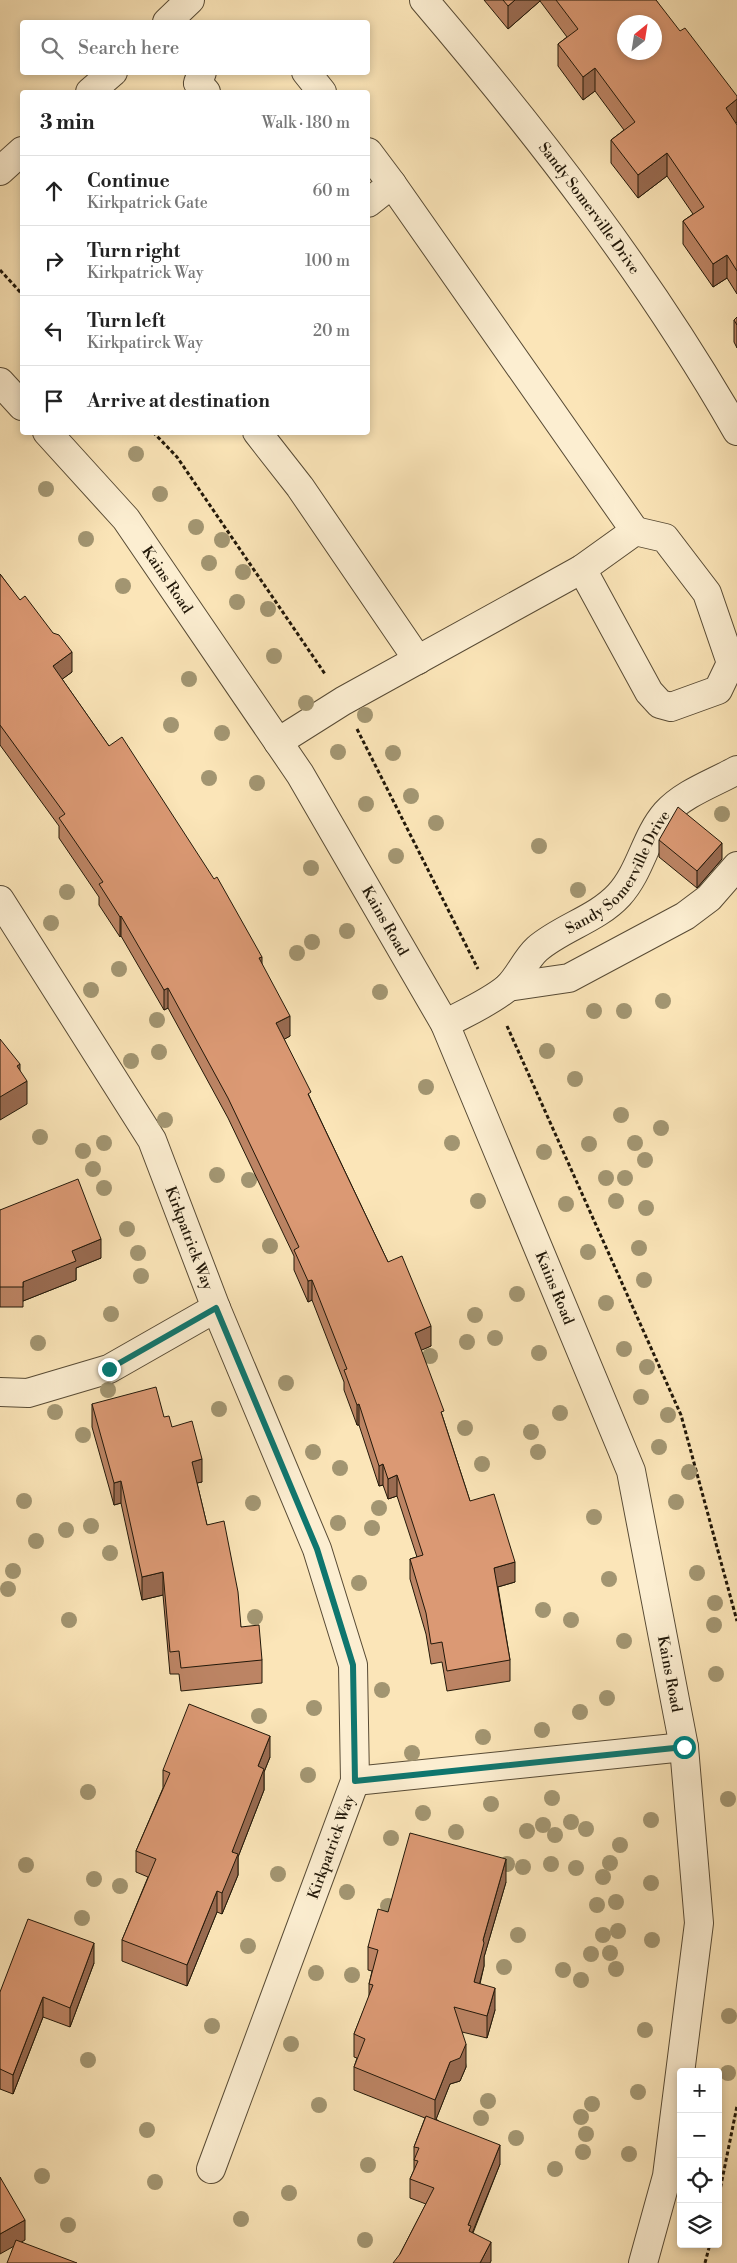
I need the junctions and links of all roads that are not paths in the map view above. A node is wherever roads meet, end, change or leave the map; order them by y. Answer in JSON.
{"nodes":[{"id":1,"x":190,"y":0,"type":"edge"},
{"id":2,"x":424,"y":0,"type":"edge"},
{"id":3,"x":169,"y":20,"type":"edge"},
{"id":4,"x":110,"y":75,"type":"edge"},
{"id":5,"x":201,"y":75,"type":"edge"},
{"id":6,"x":308,"y":75,"type":"edge"},
{"id":7,"x":92,"y":90,"type":"edge"},
{"id":8,"x":204,"y":90,"type":"edge"},
{"id":9,"x":320,"y":90,"type":"edge"},
{"id":10,"x":20,"y":154,"type":"edge"},
{"id":11,"x":370,"y":155,"type":"edge"},
{"id":12,"x":0,"y":171,"type":"edge"},
{"id":13,"x":392,"y":184,"type":"junction"},
{"id":14,"x":370,"y":201,"type":"edge"},
{"id":15,"x":0,"y":382,"type":"edge"},
{"id":16,"x":20,"y":404,"type":"edge"},
{"id":17,"x":737,"y":431,"type":"edge"},
{"id":18,"x":259,"y":435,"type":"edge"},
{"id":19,"x":60,"y":437,"type":"edge"},
{"id":20,"x":635,"y":531,"type":"junction"},
{"id":21,"x":582,"y":569,"type":"junction"},
{"id":22,"x":418,"y":660,"type":"junction"},
{"id":23,"x":278,"y":742,"type":"junction"},
{"id":24,"x":737,"y":770,"type":"edge"},
{"id":25,"x":737,"y":866,"type":"edge"},
{"id":26,"x":0,"y":900,"type":"edge"},
{"id":27,"x":508,"y":987,"type":"junction"},
{"id":28,"x":445,"y":1024,"type":"junction"},
{"id":29,"x":216,"y":1308,"type":"junction"},
{"id":30,"x":0,"y":1392,"type":"edge"},
{"id":31,"x":684,"y":1747,"type":"junction"},
{"id":32,"x":355,"y":1781,"type":"junction"},
{"id":33,"x":211,"y":2169,"type":"dead end"},
{"id":34,"x":643,"y":2263,"type":"edge"}],
"edges":[{"from":1,"to":3,"type":"street"},
{"from":2,"to":17,"type":"street","name":"Sandy Somerville Drive"},
{"from":4,"to":7,"type":"street"},
{"from":5,"to":8,"type":"street"},
{"from":6,"to":9,"type":"street"},
{"from":10,"to":12,"type":"street"},
{"from":11,"to":13,"type":"street"},
{"from":13,"to":14,"type":"street"},
{"from":13,"to":20,"type":"street"},
{"from":15,"to":16,"type":"street"},
{"from":18,"to":22,"type":"street"},
{"from":19,"to":23,"type":"street","name":"Kains Road"},
{"from":20,"to":21,"type":"street"},
{"from":20,"to":21,"type":"street"},
{"from":21,"to":22,"type":"street"},
{"from":22,"to":23,"type":"street"},
{"from":23,"to":28,"type":"street","name":"Kains Road"},
{"from":24,"to":27,"type":"street","name":"Sandy Somerville Drive"},
{"from":25,"to":27,"type":"street","name":"Sandy Somerville Drive"},
{"from":26,"to":29,"type":"street","name":"Kirkpatrick Way"},
{"from":27,"to":28,"type":"street","name":"Sandy Somerville Drive"},
{"from":28,"to":31,"type":"street","name":"Kains Road"},
{"from":29,"to":30,"type":"street"},
{"from":29,"to":32,"type":"street","name":"Kirkpatrick Way"},
{"from":31,"to":32,"type":"street"},
{"from":31,"to":34,"type":"street","name":"Kains Road"},
{"from":32,"to":33,"type":"street","name":"Kirkpatrick Way"}]}
